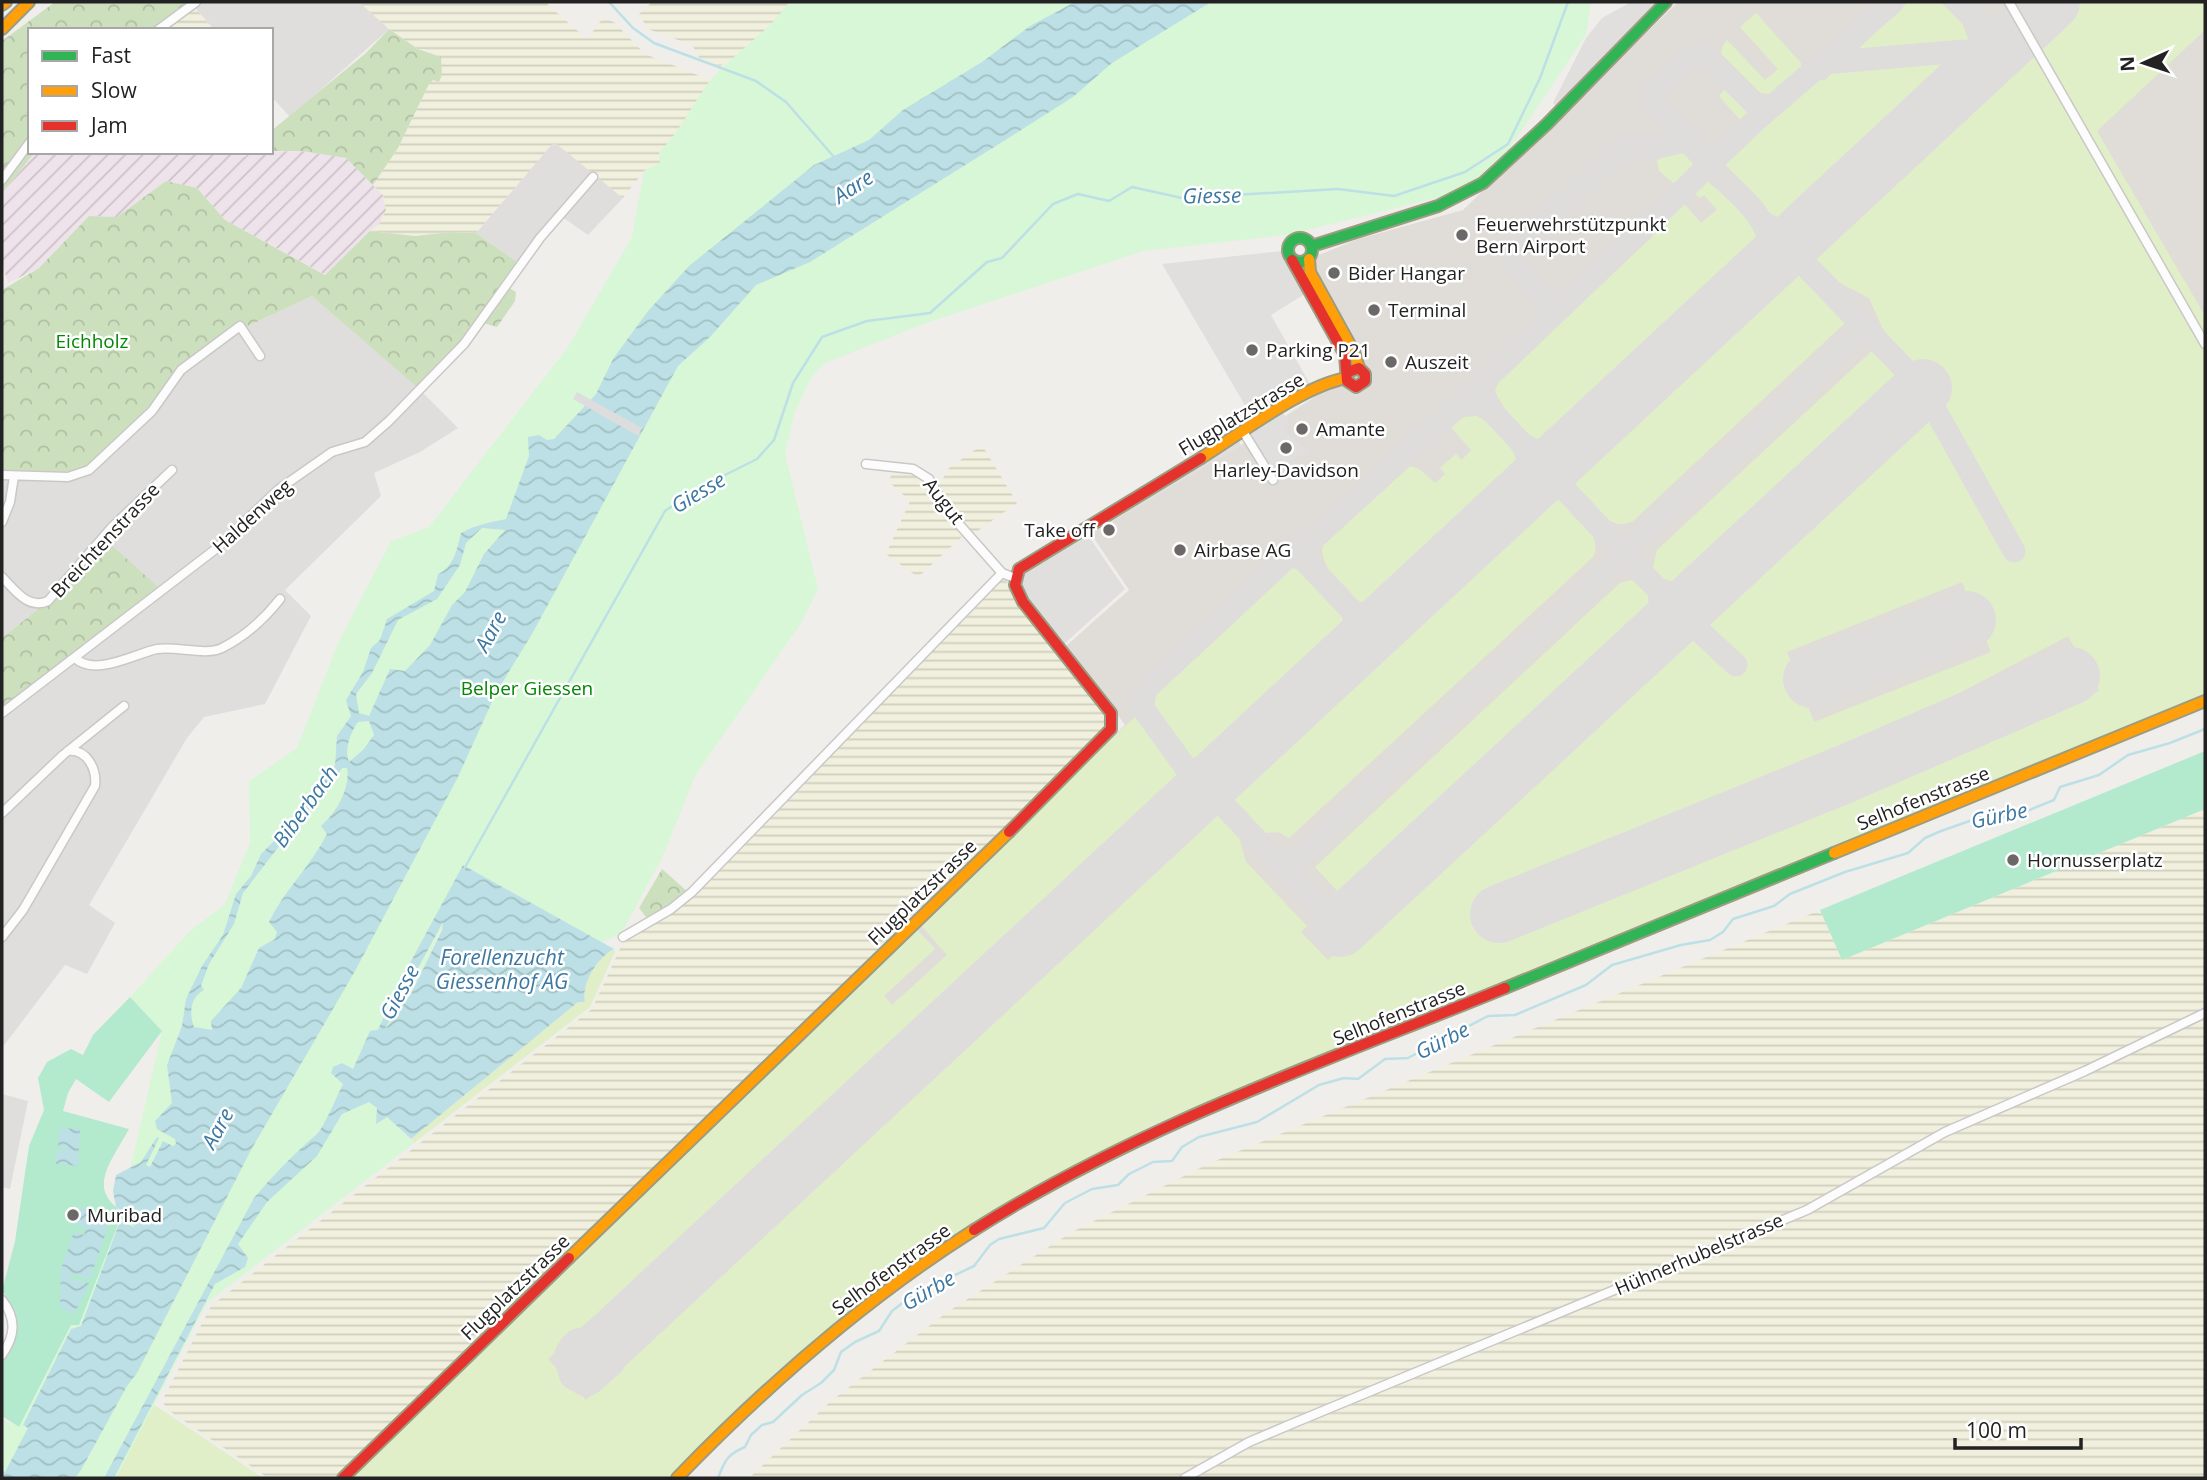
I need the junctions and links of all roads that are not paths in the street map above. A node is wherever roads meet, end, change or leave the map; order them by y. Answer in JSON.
{"nodes":[{"id":1,"x":28,"y":2,"type":"edge"},
{"id":2,"x":195,"y":2,"type":"edge"},
{"id":3,"x":1666,"y":2,"type":"edge"},
{"id":4,"x":2009,"y":2,"type":"edge"},
{"id":5,"x":2,"y":21,"type":"edge"},
{"id":6,"x":161,"y":28,"type":"edge"},
{"id":7,"x":2,"y":29,"type":"edge"},
{"id":8,"x":28,"y":145,"type":"edge"},
{"id":9,"x":593,"y":177,"type":"dead end"},
{"id":10,"x":2,"y":180,"type":"edge"},
{"id":11,"x":1312,"y":246,"type":"junction"},
{"id":12,"x":1309,"y":259,"type":"junction"},
{"id":13,"x":1292,"y":260,"type":"junction"},
{"id":14,"x":2205,"y":344,"type":"edge"},
{"id":15,"x":260,"y":356,"type":"dead end"},
{"id":16,"x":1351,"y":373,"type":"junction"},
{"id":17,"x":1244,"y":433,"type":"junction"},
{"id":18,"x":866,"y":464,"type":"dead end"},
{"id":19,"x":172,"y":470,"type":"dead end"},
{"id":20,"x":2,"y":475,"type":"edge"},
{"id":21,"x":14,"y":476,"type":"junction"},
{"id":22,"x":1273,"y":480,"type":"dead end"},
{"id":23,"x":2,"y":522,"type":"edge"},
{"id":24,"x":1002,"y":573,"type":"junction"},
{"id":25,"x":2,"y":577,"type":"edge"},
{"id":26,"x":1015,"y":578,"type":"junction"},
{"id":27,"x":280,"y":599,"type":"dead end"},
{"id":28,"x":75,"y":658,"type":"junction"},
{"id":29,"x":2205,"y":701,"type":"edge"},
{"id":30,"x":124,"y":706,"type":"dead end"},
{"id":31,"x":2,"y":713,"type":"edge"},
{"id":32,"x":68,"y":751,"type":"junction"},
{"id":33,"x":2,"y":813,"type":"edge"},
{"id":34,"x":2,"y":937,"type":"edge"},
{"id":35,"x":623,"y":937,"type":"dead end"},
{"id":36,"x":2205,"y":1013,"type":"edge"},
{"id":37,"x":2,"y":1300,"type":"edge"},
{"id":38,"x":2,"y":1355,"type":"edge"},
{"id":39,"x":343,"y":1478,"type":"edge"},
{"id":40,"x":677,"y":1478,"type":"edge"},
{"id":41,"x":1185,"y":1478,"type":"edge"}],
"edges":[{"from":1,"to":5,"type":"main road"},
{"from":1,"to":7,"type":"main road"},
{"from":2,"to":6,"type":"street"},
{"from":3,"to":11,"type":"main road"},
{"from":4,"to":14,"type":"street"},
{"from":8,"to":10,"type":"street"},
{"from":9,"to":28,"type":"street","name":"Haldenweg"},
{"from":11,"to":12,"type":"main road"},
{"from":11,"to":13,"type":"main road"},
{"from":12,"to":13,"type":"main road"},
{"from":12,"to":16,"type":"main road"},
{"from":13,"to":16,"type":"main road"},
{"from":15,"to":21,"type":"street"},
{"from":16,"to":17,"type":"main road","name":"Flugplatzstrasse"},
{"from":17,"to":22,"type":"street"},
{"from":17,"to":26,"type":"main road","name":"Flugplatzstrasse"},
{"from":18,"to":24,"type":"street","name":"Augut"},
{"from":19,"to":25,"type":"street","name":"Breichtenstrasse"},
{"from":20,"to":21,"type":"street"},
{"from":21,"to":23,"type":"street"},
{"from":24,"to":26,"type":"street"},
{"from":24,"to":35,"type":"street"},
{"from":26,"to":39,"type":"main road","name":"Flugplatzstrasse"},
{"from":27,"to":28,"type":"street"},
{"from":28,"to":31,"type":"street","name":"Haldenweg"},
{"from":29,"to":40,"type":"main road","name":"Selhofenstrasse"},
{"from":30,"to":32,"type":"street"},
{"from":32,"to":33,"type":"street"},
{"from":32,"to":34,"type":"street"},
{"from":36,"to":41,"type":"street","name":"Hühnerhubelstrasse"},
{"from":37,"to":38,"type":"street"}]}
